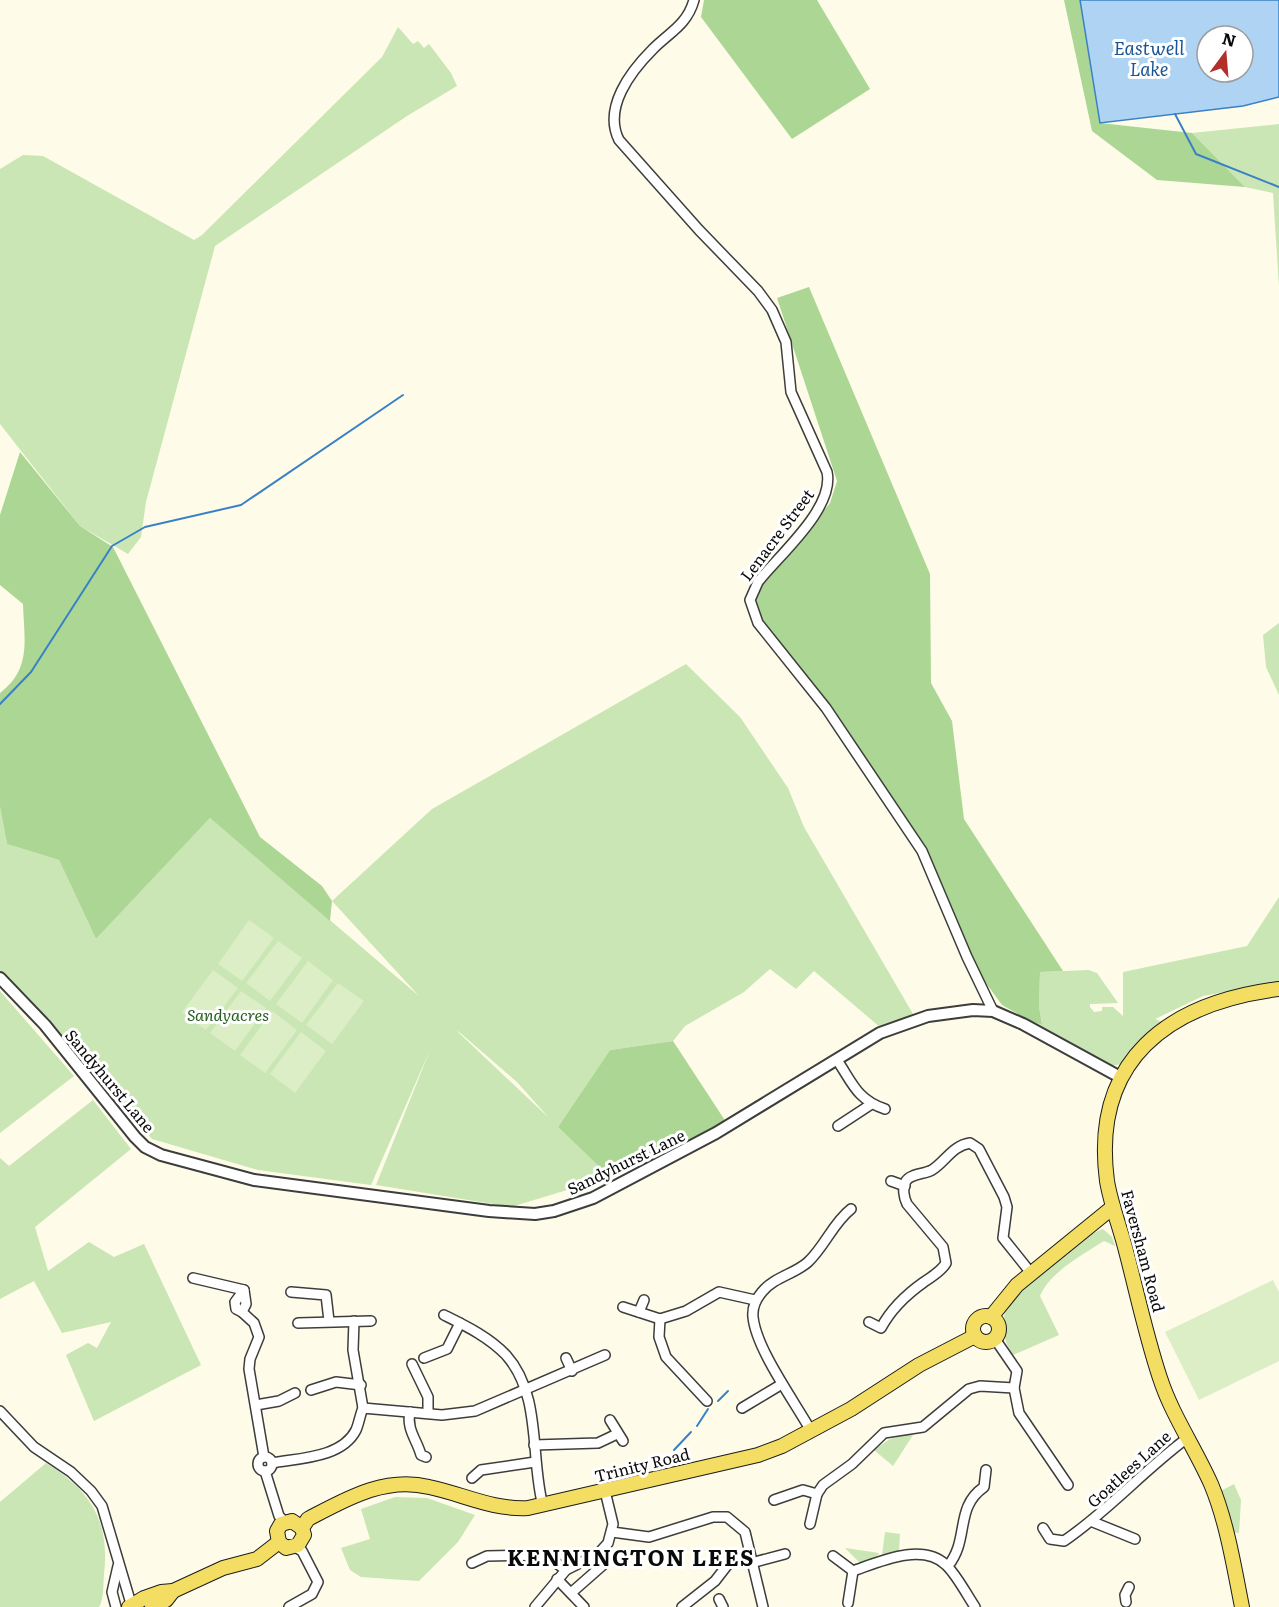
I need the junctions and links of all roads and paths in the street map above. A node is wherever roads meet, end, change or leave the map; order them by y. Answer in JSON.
{"nodes":[{"id":1,"x":694,"y":0,"type":"edge"},
{"id":2,"x":0,"y":978,"type":"edge"},
{"id":3,"x":1279,"y":989,"type":"edge"},
{"id":4,"x":993,"y":1011,"type":"junction"},
{"id":5,"x":837,"y":1060,"type":"junction"},
{"id":6,"x":1120,"y":1077,"type":"junction"},
{"id":7,"x":870,"y":1105,"type":"junction"},
{"id":8,"x":885,"y":1109,"type":"dead end"},
{"id":9,"x":838,"y":1126,"type":"dead end"},
{"id":10,"x":891,"y":1181,"type":"dead end"},
{"id":11,"x":904,"y":1186,"type":"junction"},
{"id":12,"x":1113,"y":1207,"type":"junction"},
{"id":13,"x":851,"y":1209,"type":"dead end"},
{"id":14,"x":830,"y":1211,"type":"dead end"},
{"id":15,"x":840,"y":1218,"type":"junction"},
{"id":16,"x":1030,"y":1273,"type":"junction"},
{"id":17,"x":194,"y":1278,"type":"dead end"},
{"id":18,"x":718,"y":1280,"type":"dead end"},
{"id":19,"x":291,"y":1292,"type":"dead end"},
{"id":20,"x":719,"y":1292,"type":"junction"},
{"id":21,"x":644,"y":1300,"type":"dead end"},
{"id":22,"x":755,"y":1300,"type":"junction"},
{"id":23,"x":623,"y":1307,"type":"dead end"},
{"id":24,"x":639,"y":1312,"type":"junction"},
{"id":25,"x":444,"y":1315,"type":"dead end"},
{"id":26,"x":991,"y":1317,"type":"junction"},
{"id":27,"x":660,"y":1319,"type":"junction"},
{"id":28,"x":329,"y":1321,"type":"junction"},
{"id":29,"x":354,"y":1321,"type":"junction"},
{"id":30,"x":371,"y":1321,"type":"dead end"},
{"id":31,"x":869,"y":1322,"type":"dead end"},
{"id":32,"x":298,"y":1323,"type":"dead end"},
{"id":33,"x":460,"y":1323,"type":"junction"},
{"id":34,"x":975,"y":1336,"type":"junction"},
{"id":35,"x":995,"y":1339,"type":"junction"},
{"id":36,"x":605,"y":1355,"type":"dead end"},
{"id":37,"x":424,"y":1358,"type":"dead end"},
{"id":38,"x":566,"y":1358,"type":"dead end"},
{"id":39,"x":412,"y":1364,"type":"dead end"},
{"id":40,"x":572,"y":1371,"type":"junction"},
{"id":41,"x":782,"y":1384,"type":"junction"},
{"id":42,"x":361,"y":1385,"type":"junction"},
{"id":43,"x":1014,"y":1388,"type":"junction"},
{"id":44,"x":311,"y":1390,"type":"dead end"},
{"id":45,"x":525,"y":1391,"type":"junction"},
{"id":46,"x":295,"y":1393,"type":"dead end"},
{"id":47,"x":707,"y":1401,"type":"dead end"},
{"id":48,"x":256,"y":1405,"type":"junction"},
{"id":49,"x":363,"y":1408,"type":"junction"},
{"id":50,"x":742,"y":1408,"type":"dead end"},
{"id":51,"x":0,"y":1411,"type":"edge"},
{"id":52,"x":410,"y":1412,"type":"junction"},
{"id":53,"x":428,"y":1413,"type":"junction"},
{"id":54,"x":610,"y":1420,"type":"dead end"},
{"id":55,"x":811,"y":1431,"type":"junction"},
{"id":56,"x":1186,"y":1439,"type":"junction"},
{"id":57,"x":534,"y":1445,"type":"junction"},
{"id":58,"x":426,"y":1457,"type":"dead end"},
{"id":59,"x":268,"y":1460,"type":"junction"},
{"id":60,"x":535,"y":1462,"type":"junction"},
{"id":61,"x":1068,"y":1464,"type":"dead end"},
{"id":62,"x":986,"y":1470,"type":"dead end"},
{"id":63,"x":1059,"y":1470,"type":"junction"},
{"id":64,"x":472,"y":1478,"type":"dead end"},
{"id":65,"x":1068,"y":1485,"type":"dead end"},
{"id":66,"x":605,"y":1491,"type":"junction"},
{"id":67,"x":817,"y":1494,"type":"junction"},
{"id":68,"x":774,"y":1500,"type":"dead end"},
{"id":69,"x":543,"y":1506,"type":"junction"},
{"id":70,"x":285,"y":1522,"type":"junction"},
{"id":71,"x":1093,"y":1522,"type":"junction"},
{"id":72,"x":810,"y":1524,"type":"dead end"},
{"id":73,"x":302,"y":1528,"type":"junction"},
{"id":74,"x":1043,"y":1528,"type":"dead end"},
{"id":75,"x":612,"y":1532,"type":"junction"},
{"id":76,"x":1135,"y":1539,"type":"dead end"},
{"id":77,"x":279,"y":1542,"type":"junction"},
{"id":78,"x":295,"y":1547,"type":"junction"},
{"id":79,"x":598,"y":1554,"type":"junction"},
{"id":80,"x":785,"y":1554,"type":"dead end"},
{"id":81,"x":833,"y":1556,"type":"dead end"},
{"id":82,"x":750,"y":1559,"type":"junction"},
{"id":83,"x":472,"y":1563,"type":"dead end"},
{"id":84,"x":712,"y":1564,"type":"dead end"},
{"id":85,"x":118,"y":1566,"type":"junction"},
{"id":86,"x":948,"y":1566,"type":"junction"},
{"id":87,"x":566,"y":1570,"type":"junction"},
{"id":88,"x":721,"y":1570,"type":"junction"},
{"id":89,"x":853,"y":1571,"type":"junction"},
{"id":90,"x":557,"y":1580,"type":"junction"},
{"id":91,"x":1129,"y":1587,"type":"dead end"},
{"id":92,"x":173,"y":1591,"type":"junction"},
{"id":93,"x":571,"y":1593,"type":"junction"},
{"id":94,"x":848,"y":1603,"type":"dead end"},
{"id":95,"x":1127,"y":1605,"type":"edge"},
{"id":96,"x":116,"y":1607,"type":"edge"},
{"id":97,"x":131,"y":1607,"type":"edge"},
{"id":98,"x":152,"y":1607,"type":"edge"},
{"id":99,"x":289,"y":1607,"type":"edge"},
{"id":100,"x":535,"y":1607,"type":"edge"},
{"id":101,"x":584,"y":1607,"type":"edge"},
{"id":102,"x":682,"y":1607,"type":"edge"},
{"id":103,"x":763,"y":1607,"type":"edge"},
{"id":104,"x":975,"y":1607,"type":"edge"},
{"id":105,"x":1242,"y":1607,"type":"edge"}],
"edges":[{"from":1,"to":4,"type":"street","name":"Lenacre Street"},
{"from":2,"to":5,"type":"street","name":"Sandyhurst Lane"},
{"from":3,"to":6,"type":"main road","name":"Faversham Road"},
{"from":4,"to":5,"type":"street","name":"Sandyhurst Lane"},
{"from":4,"to":6,"type":"street","name":"Sandyhurst Lane"},
{"from":5,"to":7,"type":"street"},
{"from":6,"to":12,"type":"main road","name":"Faversham Road"},
{"from":7,"to":8,"type":"street"},
{"from":7,"to":9,"type":"street"},
{"from":10,"to":11,"type":"street"},
{"from":11,"to":16,"type":"street"},
{"from":11,"to":31,"type":"street"},
{"from":12,"to":16,"type":"main road","name":"Trinity Road"},
{"from":12,"to":56,"type":"main road","name":"Faversham Road"},
{"from":13,"to":15,"type":"street"},
{"from":14,"to":15,"type":"street"},
{"from":15,"to":22,"type":"street"},
{"from":16,"to":26,"type":"main road","name":"Trinity Road"},
{"from":17,"to":48,"type":"street"},
{"from":18,"to":20,"type":"street"},
{"from":19,"to":28,"type":"street"},
{"from":20,"to":22,"type":"street"},
{"from":20,"to":27,"type":"street"},
{"from":21,"to":24,"type":"street"},
{"from":22,"to":41,"type":"street"},
{"from":23,"to":24,"type":"street"},
{"from":24,"to":27,"type":"street"},
{"from":25,"to":33,"type":"street"},
{"from":26,"to":34,"type":"main road","name":"Trinity Road"},
{"from":26,"to":35,"type":"main road"},
{"from":27,"to":47,"type":"street"},
{"from":28,"to":29,"type":"street"},
{"from":28,"to":32,"type":"street"},
{"from":29,"to":30,"type":"street"},
{"from":29,"to":42,"type":"street"},
{"from":33,"to":37,"type":"street"},
{"from":33,"to":45,"type":"street"},
{"from":34,"to":35,"type":"main road"},
{"from":34,"to":55,"type":"main road","name":"Trinity Road"},
{"from":35,"to":43,"type":"street"},
{"from":36,"to":40,"type":"street"},
{"from":38,"to":40,"type":"street"},
{"from":39,"to":53,"type":"street"},
{"from":40,"to":45,"type":"street"},
{"from":41,"to":50,"type":"street"},
{"from":41,"to":55,"type":"street"},
{"from":42,"to":44,"type":"street"},
{"from":42,"to":49,"type":"street"},
{"from":43,"to":63,"type":"street"},
{"from":43,"to":67,"type":"street"},
{"from":45,"to":53,"type":"street"},
{"from":45,"to":57,"type":"street"},
{"from":46,"to":48,"type":"street"},
{"from":48,"to":59,"type":"street"},
{"from":49,"to":52,"type":"street"},
{"from":49,"to":59,"type":"street"},
{"from":51,"to":85,"type":"street"},
{"from":52,"to":53,"type":"street"},
{"from":52,"to":58,"type":"street"},
{"from":54,"to":57,"type":"street"},
{"from":55,"to":66,"type":"main road","name":"Trinity Road"},
{"from":56,"to":71,"type":"street","name":"Goatlees Lane"},
{"from":56,"to":105,"type":"main road","name":"Faversham Road"},
{"from":57,"to":60,"type":"street"},
{"from":59,"to":70,"type":"street"},
{"from":60,"to":64,"type":"street"},
{"from":60,"to":69,"type":"street"},
{"from":61,"to":63,"type":"street"},
{"from":62,"to":86,"type":"street"},
{"from":63,"to":65,"type":"street"},
{"from":66,"to":69,"type":"main road","name":"Trinity Road"},
{"from":66,"to":75,"type":"street"},
{"from":67,"to":68,"type":"street"},
{"from":67,"to":72,"type":"street"},
{"from":69,"to":73,"type":"main road","name":"Trinity Road"},
{"from":70,"to":73,"type":"main road"},
{"from":70,"to":77,"type":"main road"},
{"from":71,"to":74,"type":"street","name":"Goatlees Lane"},
{"from":71,"to":76,"type":"street","name":"Goatlees Lane"},
{"from":73,"to":78,"type":"main road"},
{"from":75,"to":79,"type":"street"},
{"from":75,"to":82,"type":"street"},
{"from":77,"to":78,"type":"main road"},
{"from":77,"to":92,"type":"main road"},
{"from":78,"to":99,"type":"street"},
{"from":79,"to":87,"type":"street"},
{"from":79,"to":93,"type":"street"},
{"from":80,"to":82,"type":"street"},
{"from":81,"to":89,"type":"street"},
{"from":82,"to":88,"type":"street"},
{"from":82,"to":103,"type":"street"},
{"from":83,"to":87,"type":"street"},
{"from":84,"to":88,"type":"street"},
{"from":85,"to":96,"type":"street"},
{"from":85,"to":97,"type":"street"},
{"from":86,"to":89,"type":"street"},
{"from":86,"to":104,"type":"street"},
{"from":87,"to":90,"type":"street"},
{"from":88,"to":102,"type":"street"},
{"from":89,"to":94,"type":"street"},
{"from":90,"to":93,"type":"street"},
{"from":90,"to":100,"type":"street"},
{"from":91,"to":95,"type":"street"},
{"from":92,"to":97,"type":"main road"},
{"from":92,"to":98,"type":"main road"},
{"from":93,"to":101,"type":"street"}]}
